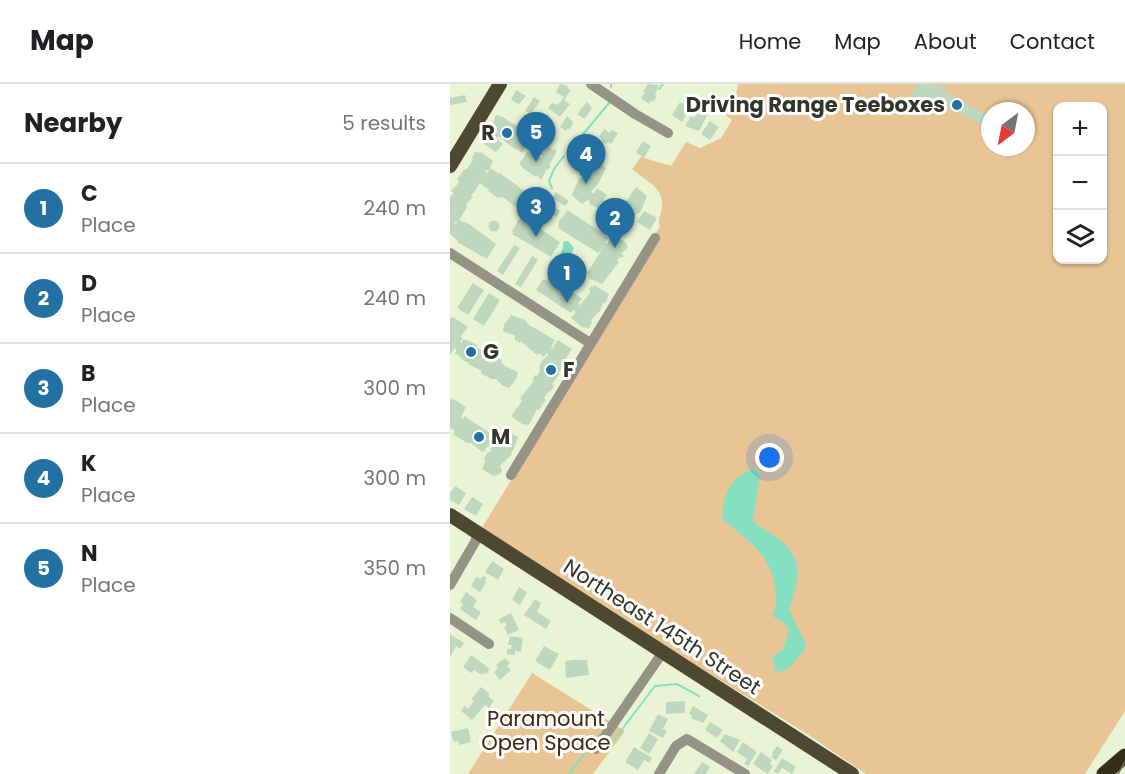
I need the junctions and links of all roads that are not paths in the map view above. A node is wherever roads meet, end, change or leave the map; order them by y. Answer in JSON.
{"nodes":[{"id":1,"x":500,"y":84,"type":"edge"},
{"id":2,"x":591,"y":84,"type":"edge"},
{"id":3,"x":668,"y":133,"type":"dead end"},
{"id":4,"x":450,"y":166,"type":"edge"},
{"id":5,"x":655,"y":238,"type":"dead end"},
{"id":6,"x":450,"y":253,"type":"edge"},
{"id":7,"x":590,"y":343,"type":"junction"},
{"id":8,"x":511,"y":475,"type":"dead end"},
{"id":9,"x":450,"y":515,"type":"edge"},
{"id":10,"x":478,"y":533,"type":"junction"},
{"id":11,"x":450,"y":585,"type":"edge"},
{"id":12,"x":450,"y":618,"type":"edge"},
{"id":13,"x":489,"y":644,"type":"dead end"},
{"id":14,"x":663,"y":652,"type":"junction"},
{"id":15,"x":596,"y":749,"type":"dead end"},
{"id":16,"x":1125,"y":756,"type":"edge"},
{"id":17,"x":848,"y":773,"type":"edge"},
{"id":18,"x":658,"y":774,"type":"edge"},
{"id":19,"x":745,"y":774,"type":"edge"},
{"id":20,"x":1104,"y":774,"type":"edge"}],
"edges":[{"from":1,"to":4,"type":"main road"},
{"from":2,"to":3,"type":"street"},
{"from":5,"to":7,"type":"street"},
{"from":6,"to":7,"type":"street"},
{"from":7,"to":8,"type":"street"},
{"from":9,"to":10,"type":"main road","name":"Northeast 145th Street"},
{"from":10,"to":11,"type":"street"},
{"from":10,"to":14,"type":"main road","name":"Northeast 145th Street"},
{"from":12,"to":13,"type":"street"},
{"from":14,"to":15,"type":"street"},
{"from":14,"to":17,"type":"main road","name":"Northeast 145th Street"},
{"from":16,"to":20,"type":"highway"},
{"from":18,"to":19,"type":"street"}]}
